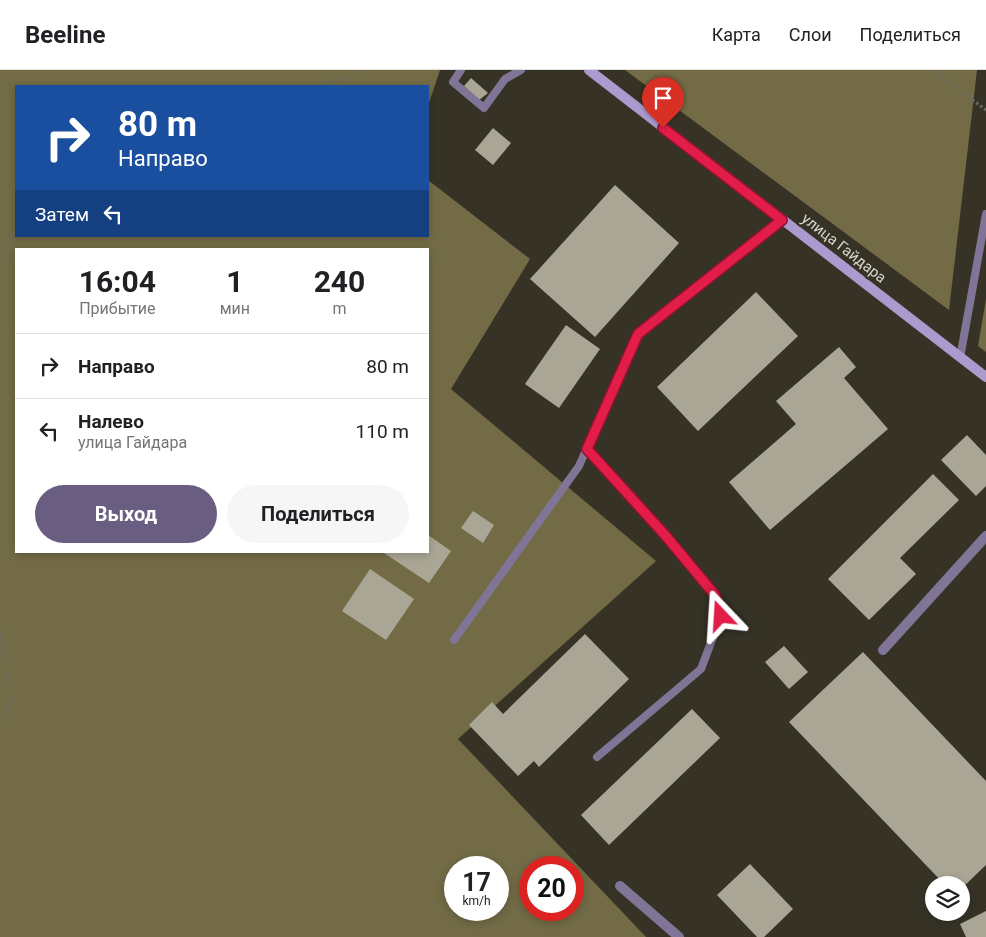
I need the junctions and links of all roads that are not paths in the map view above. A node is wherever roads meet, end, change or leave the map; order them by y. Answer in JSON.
{"nodes":[{"id":1,"x":461,"y":70,"type":"edge"},
{"id":2,"x":521,"y":70,"type":"edge"},
{"id":3,"x":589,"y":70,"type":"edge"},
{"id":4,"x":986,"y":214,"type":"edge"},
{"id":5,"x":782,"y":220,"type":"junction"},
{"id":6,"x":960,"y":358,"type":"junction"},
{"id":7,"x":986,"y":377,"type":"edge"},
{"id":8,"x":587,"y":449,"type":"junction"},
{"id":9,"x":986,"y":536,"type":"edge"},
{"id":10,"x":454,"y":640,"type":"dead end"},
{"id":11,"x":883,"y":650,"type":"dead end"},
{"id":12,"x":597,"y":757,"type":"dead end"},
{"id":13,"x":620,"y":886,"type":"dead end"},
{"id":14,"x":680,"y":937,"type":"edge"}],
"edges":[{"from":1,"to":2,"type":"lane"},
{"from":3,"to":5,"type":"street","name":"улица Гайдара"},
{"from":4,"to":6,"type":"lane"},
{"from":5,"to":6,"type":"street","name":"улица Гайдара"},
{"from":5,"to":8,"type":"lane"},
{"from":6,"to":7,"type":"street","name":"улица Гайдара"},
{"from":8,"to":10,"type":"lane"},
{"from":8,"to":12,"type":"lane"},
{"from":9,"to":11,"type":"street"},
{"from":13,"to":14,"type":"street"}]}
